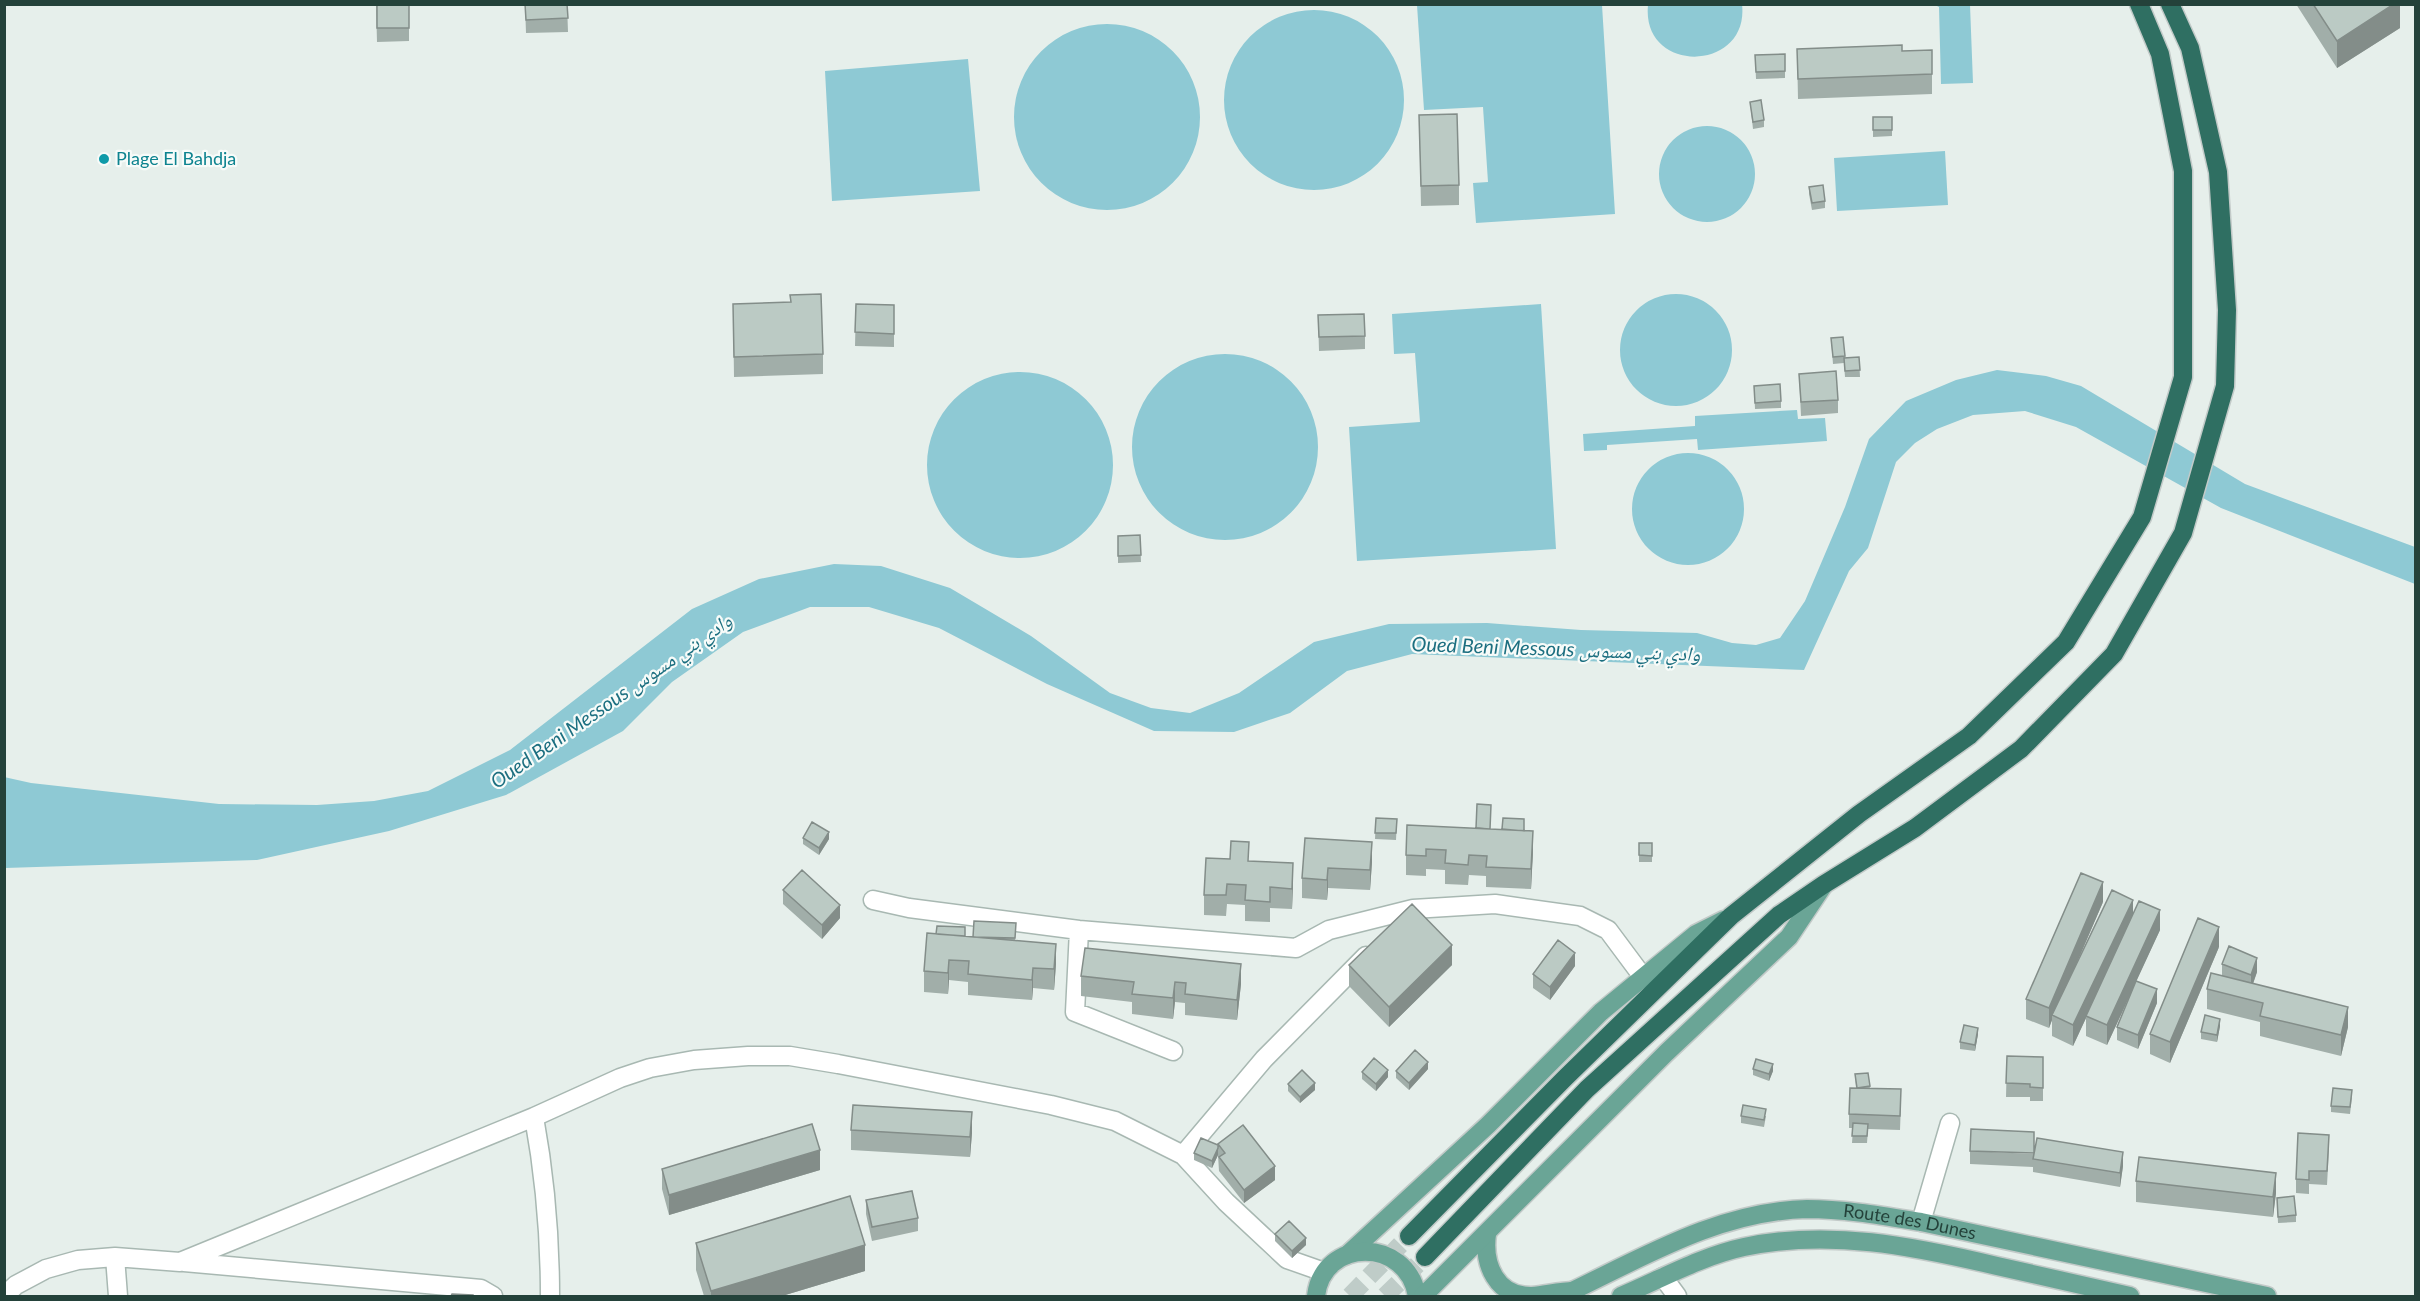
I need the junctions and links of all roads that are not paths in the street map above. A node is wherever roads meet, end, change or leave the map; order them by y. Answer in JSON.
{"nodes":[{"id":1,"x":2139,"y":4,"type":"edge"},
{"id":2,"x":2170,"y":4,"type":"edge"},
{"id":3,"x":1823,"y":885,"type":"junction"},
{"id":4,"x":873,"y":900,"type":"dead end"},
{"id":5,"x":1413,"y":909,"type":"junction"},
{"id":6,"x":1731,"y":916,"type":"junction"},
{"id":7,"x":1079,"y":930,"type":"junction"},
{"id":8,"x":1643,"y":977,"type":"junction"},
{"id":9,"x":1173,"y":1051,"type":"dead end"},
{"id":10,"x":534,"y":1117,"type":"junction"},
{"id":11,"x":1950,"y":1123,"type":"dead end"},
{"id":12,"x":1183,"y":1155,"type":"junction"},
{"id":13,"x":1921,"y":1222,"type":"junction"},
{"id":14,"x":1486,"y":1234,"type":"junction"},
{"id":15,"x":1408,"y":1236,"type":"tunnel mouth"},
{"id":16,"x":1347,"y":1255,"type":"junction"},
{"id":17,"x":115,"y":1257,"type":"junction"},
{"id":18,"x":1425,"y":1257,"type":"tunnel mouth"},
{"id":19,"x":207,"y":1258,"type":"junction"},
{"id":20,"x":1663,"y":1277,"type":"junction"},
{"id":21,"x":1316,"y":1288,"type":"edge"},
{"id":22,"x":1568,"y":1294,"type":"edge"},
{"id":23,"x":4,"y":1296,"type":"edge"},
{"id":24,"x":118,"y":1296,"type":"edge"},
{"id":25,"x":493,"y":1296,"type":"edge"},
{"id":26,"x":550,"y":1296,"type":"edge"},
{"id":27,"x":1417,"y":1296,"type":"edge"},
{"id":28,"x":1423,"y":1296,"type":"edge"},
{"id":29,"x":1621,"y":1296,"type":"edge"},
{"id":30,"x":1677,"y":1296,"type":"edge"},
{"id":31,"x":2130,"y":1296,"type":"edge"},
{"id":32,"x":2267,"y":1296,"type":"edge"}],
"edges":[{"from":1,"to":6,"type":"highway"},
{"from":2,"to":3,"type":"highway"},
{"from":3,"to":14,"type":"main road"},
{"from":3,"to":18,"type":"highway"},
{"from":4,"to":7,"type":"street"},
{"from":5,"to":7,"type":"street"},
{"from":5,"to":8,"type":"street"},
{"from":5,"to":12,"type":"street"},
{"from":6,"to":8,"type":"main road"},
{"from":6,"to":15,"type":"highway"},
{"from":7,"to":9,"type":"street"},
{"from":8,"to":16,"type":"main road"},
{"from":10,"to":12,"type":"street"},
{"from":10,"to":19,"type":"street"},
{"from":10,"to":26,"type":"street"},
{"from":11,"to":13,"type":"street"},
{"from":12,"to":21,"type":"street"},
{"from":13,"to":22,"type":"main road","name":"Route des Dunes"},
{"from":13,"to":32,"type":"main road","name":"Route des Dunes"},
{"from":14,"to":22,"type":"main road","name":"Route des Dunes"},
{"from":14,"to":28,"type":"main road"},
{"from":16,"to":21,"type":"main road"},
{"from":16,"to":27,"type":"main road"},
{"from":17,"to":19,"type":"street"},
{"from":17,"to":23,"type":"street"},
{"from":17,"to":24,"type":"street"},
{"from":19,"to":25,"type":"street"},
{"from":20,"to":29,"type":"main road","name":"Route des Dunes"},
{"from":20,"to":30,"type":"street"},
{"from":20,"to":31,"type":"main road","name":"Route des Dunes"}]}
